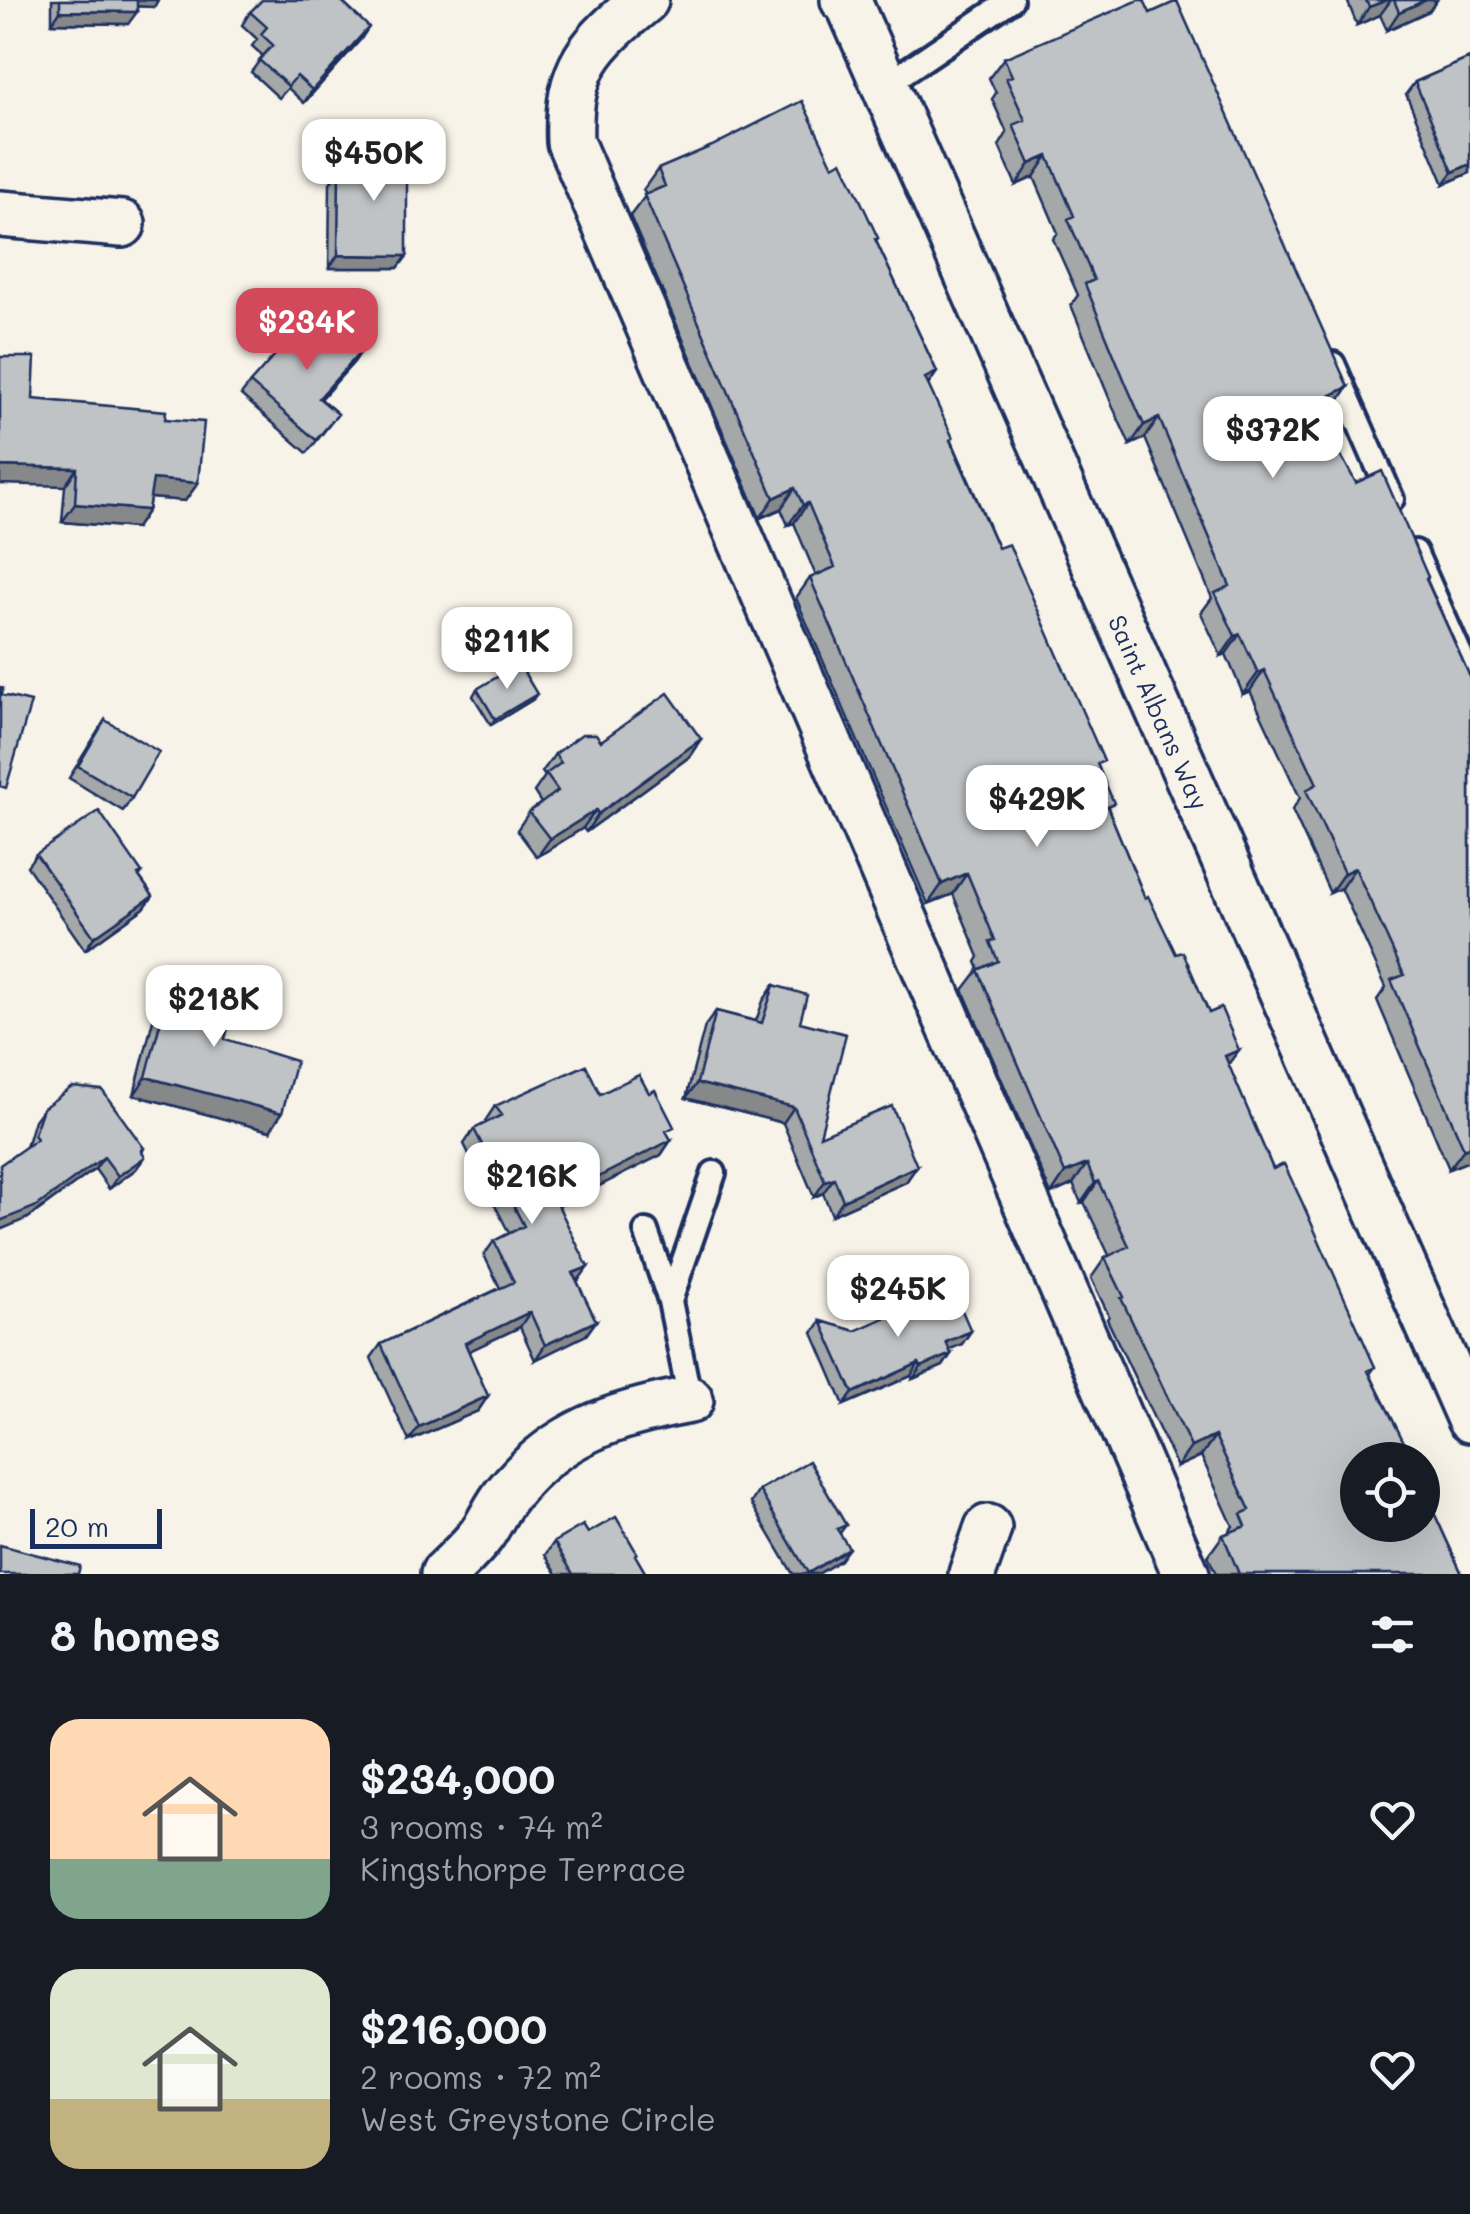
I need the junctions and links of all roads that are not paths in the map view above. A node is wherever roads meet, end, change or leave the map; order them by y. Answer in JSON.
{"nodes":[{"id":1,"x":645,"y":0,"type":"edge"},
{"id":2,"x":1011,"y":0,"type":"edge"},
{"id":3,"x":846,"y":2,"type":"edge"},
{"id":4,"x":884,"y":86,"type":"junction"},
{"id":5,"x":0,"y":214,"type":"edge"},
{"id":6,"x":122,"y":224,"type":"dead end"},
{"id":7,"x":1326,"y":348,"type":"edge"},
{"id":8,"x":1470,"y":677,"type":"edge"},
{"id":9,"x":714,"y":1173,"type":"dead end"},
{"id":10,"x":646,"y":1232,"type":"dead end"},
{"id":11,"x":670,"y":1302,"type":"junction"},
{"id":12,"x":690,"y":1400,"type":"joint"},
{"id":13,"x":1470,"y":1419,"type":"edge"},
{"id":14,"x":988,"y":1528,"type":"dead end"},
{"id":15,"x":444,"y":1574,"type":"edge"},
{"id":16,"x":972,"y":1574,"type":"edge"},
{"id":17,"x":1186,"y":1574,"type":"edge"}],
"edges":[{"from":1,"to":17,"type":"street"},
{"from":2,"to":4,"type":"lane"},
{"from":3,"to":4,"type":"street","name":"Saint Albans Way"},
{"from":4,"to":13,"type":"street","name":"Saint Albans Way"},
{"from":5,"to":6,"type":"street"},
{"from":7,"to":8,"type":"lane"},
{"from":9,"to":11,"type":"lane"},
{"from":10,"to":11,"type":"lane"},
{"from":11,"to":12,"type":"lane"},
{"from":12,"to":15,"type":"street"},
{"from":14,"to":16,"type":"street"}]}
